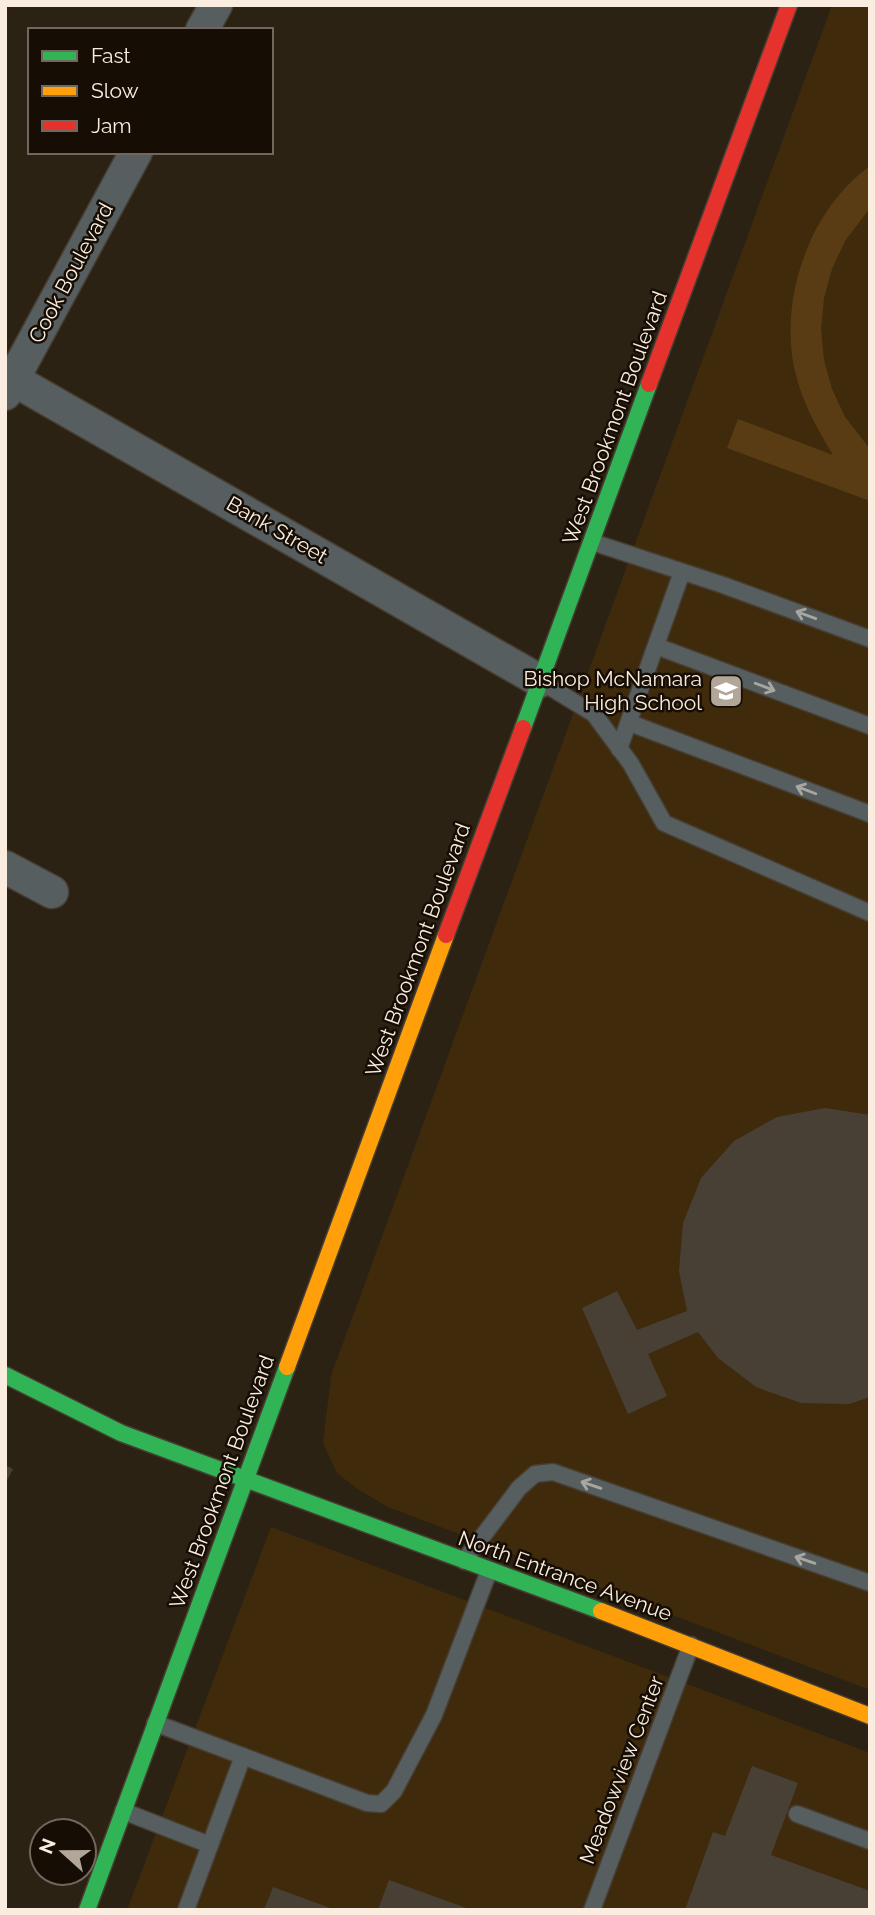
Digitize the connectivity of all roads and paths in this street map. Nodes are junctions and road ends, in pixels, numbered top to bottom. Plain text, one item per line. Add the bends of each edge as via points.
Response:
1 (216, 5) edge
2 (789, 5) edge
3 (203, 28) edge
4 (135, 154) edge
5 (9, 387) edge
6 (592, 542) junction
7 (681, 572) junction
8 (870, 639) edge
9 (656, 646) junction
10 (540, 681) junction
11 (630, 723) junction
12 (870, 726) edge
13 (620, 749) junction
14 (870, 814) edge
15 (5, 867) edge
16 (52, 892) dead end
17 (870, 913) edge
18 (5, 1375) edge
19 (245, 1480) junction
20 (464, 1561) junction
21 (489, 1571) junction
22 (870, 1583) edge
23 (691, 1645) junction
24 (870, 1716) edge
25 (155, 1723) junction
26 (243, 1756) junction
27 (122, 1811) junction
28 (797, 1814) dead end
29 (870, 1841) edge
30 (210, 1845) junction
31 (87, 1910) edge
32 (186, 1910) edge
33 (592, 1910) edge

1 - 3 street
2 - 6 main road, West Brookmont Boulevard
4 - 5 street, Cook Boulevard
5 - 10 street, Bank Street
6 - 7 lane
6 - 10 main road, West Brookmont Boulevard
8 -> 7 lane
7 - 9 lane
9 - 11 lane
9 -> 12 lane
10 - 13 lane via 594,714
10 - 19 main road, West Brookmont Boulevard
11 - 13 lane
14 -> 11 lane
13 - 17 lane via 664,823
15 - 16 street
18 - 19 main road, North Entrance Avenue via 121,1433
19 - 20 main road, North Entrance Avenue
19 - 25 main road, West Brookmont Boulevard
20 - 21 main road, North Entrance Avenue
22 -> 20 lane via 552,1472 535,1474 519,1488
21 - 23 main road, North Entrance Avenue
21 - 26 lane via 434,1715 394,1791 380,1804
23 - 24 main road, North Entrance Avenue
23 - 33 lane, Meadowview Center
25 - 26 lane
25 - 27 main road, West Brookmont Boulevard
26 - 30 lane
27 - 30 lane
27 - 31 main road, West Brookmont Boulevard
28 - 29 lane
30 - 32 lane

